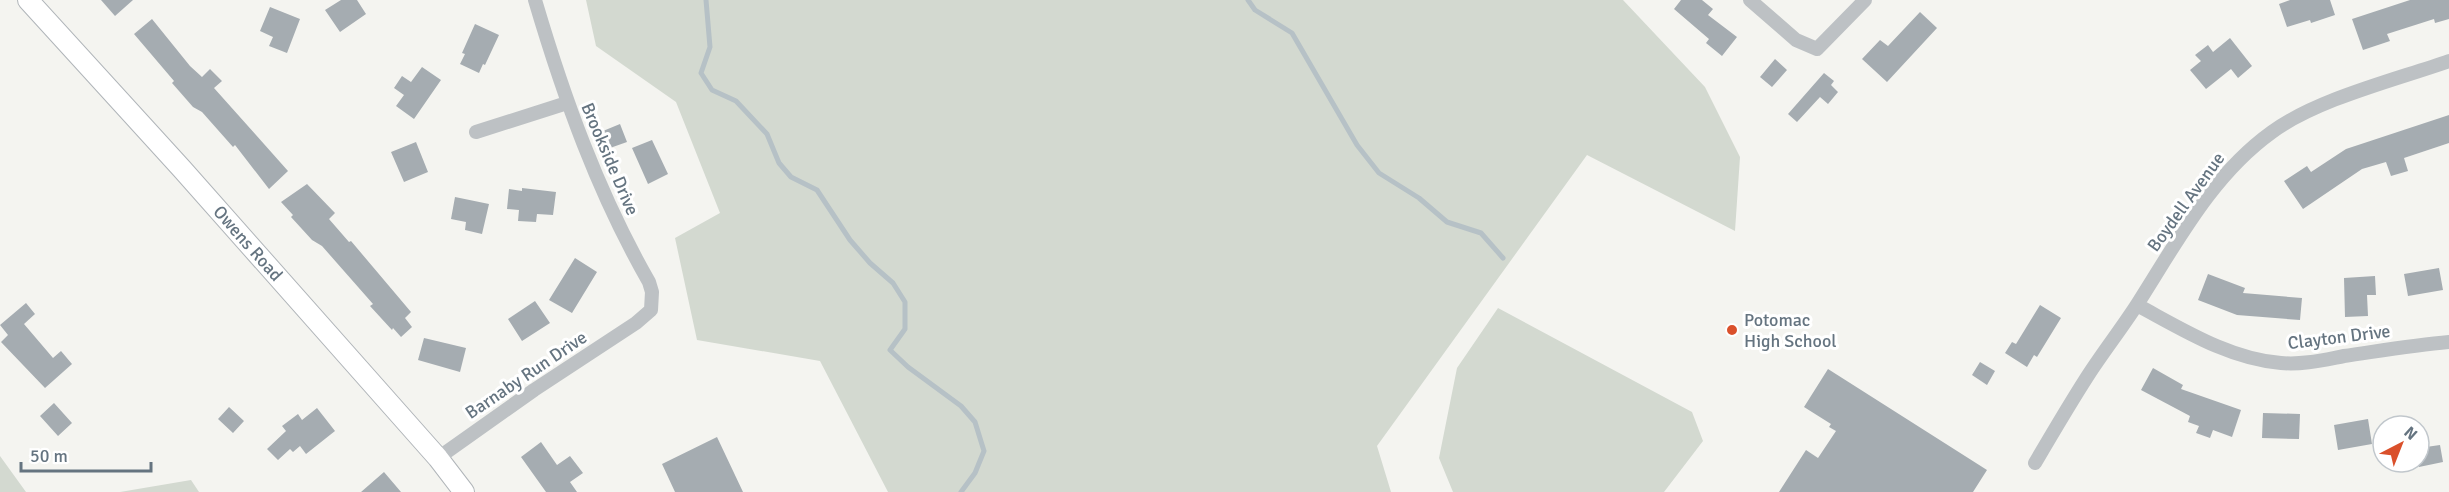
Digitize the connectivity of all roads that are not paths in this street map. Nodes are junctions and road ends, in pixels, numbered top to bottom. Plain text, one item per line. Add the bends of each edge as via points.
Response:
1 (28, 0) edge
2 (536, 0) edge
3 (1750, 0) edge
4 (1865, 0) edge
5 (2449, 62) edge
6 (567, 103) junction
7 (476, 132) dead end
8 (2137, 305) junction
9 (636, 323) joint
10 (2449, 342) edge
11 (438, 458) junction
12 (2034, 463) dead end
13 (464, 492) edge

1 - 11 street, Owens Road
2 - 6 street, Brookside Drive
3 - 4 street via 1796,40 1817,49
5 - 8 street, Boydell Avenue via 2311,110 2272,132 2214,188
6 - 7 street
6 - 9 street, Brookside Drive via 614,219 652,292 651,310
8 - 10 street, Clayton Drive via 2231,351 2280,363
8 - 12 street, Boydell Avenue
9 - 11 street, Barnaby Run Drive
11 - 13 street, Owens Road

